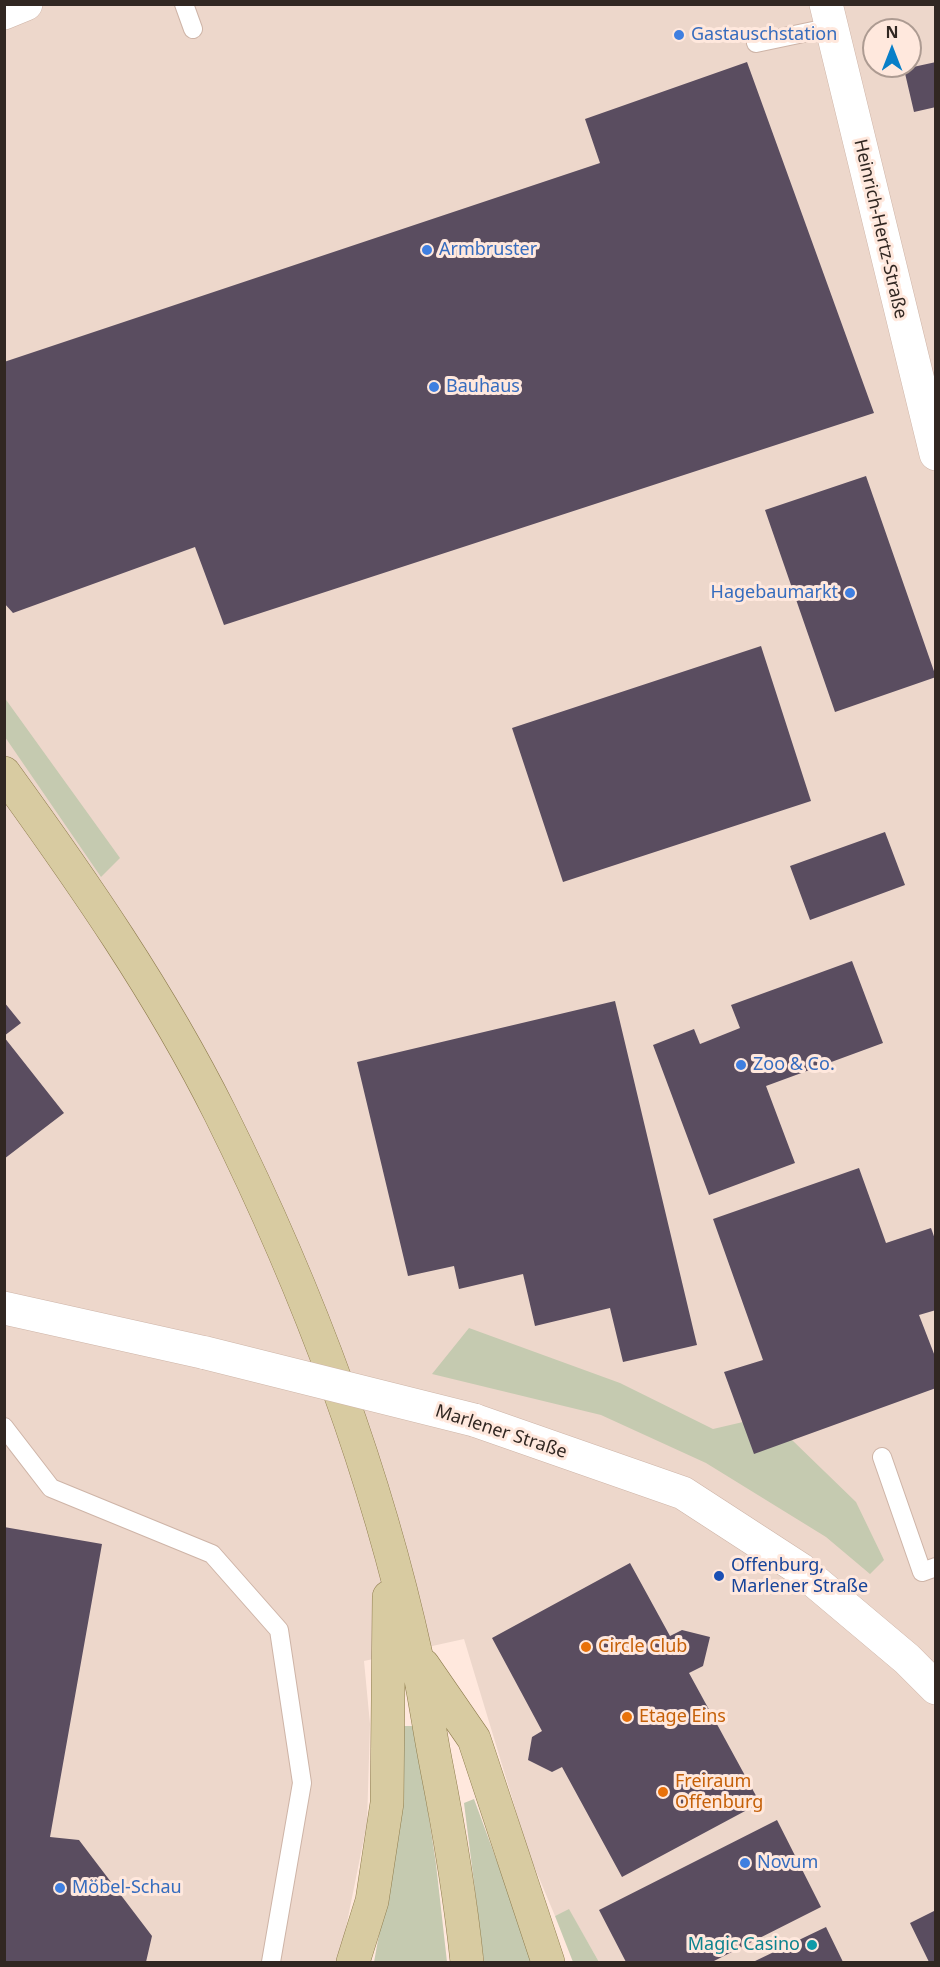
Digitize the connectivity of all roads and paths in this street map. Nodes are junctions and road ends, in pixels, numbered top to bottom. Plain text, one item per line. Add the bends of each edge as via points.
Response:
1 (27, 4) edge
2 (184, 4) edge
3 (4, 13) edge
4 (829, 16) edge
5 (193, 29) dead end
6 (756, 43) dead end
7 (936, 454) edge
8 (4, 773) edge
9 (4, 1308) edge
10 (4, 1427) edge
11 (882, 1457) dead end
12 (389, 1550) junction
13 (936, 1567) edge
14 (416, 1655) junction
15 (936, 1688) edge
16 (272, 1962) edge
17 (353, 1962) edge
18 (467, 1962) edge
19 (548, 1962) edge

1 - 3 street
2 - 5 lane
4 - 6 lane
4 - 7 street, Heinrich-Hertz-Straße
8 - 12 main road via 102,910 219,1111 318,1335
9 - 15 street, Marlener Straße, bridge via 206,1353 474,1420 683,1493 801,1569
10 - 16 lane via 51,1488 212,1554 279,1630 302,1783
11 - 13 lane via 922,1572
12 - 14 main road
12 - 17 main road via 387,1803 372,1901
14 - 18 main road via 460,1892
14 - 19 main road via 474,1739

